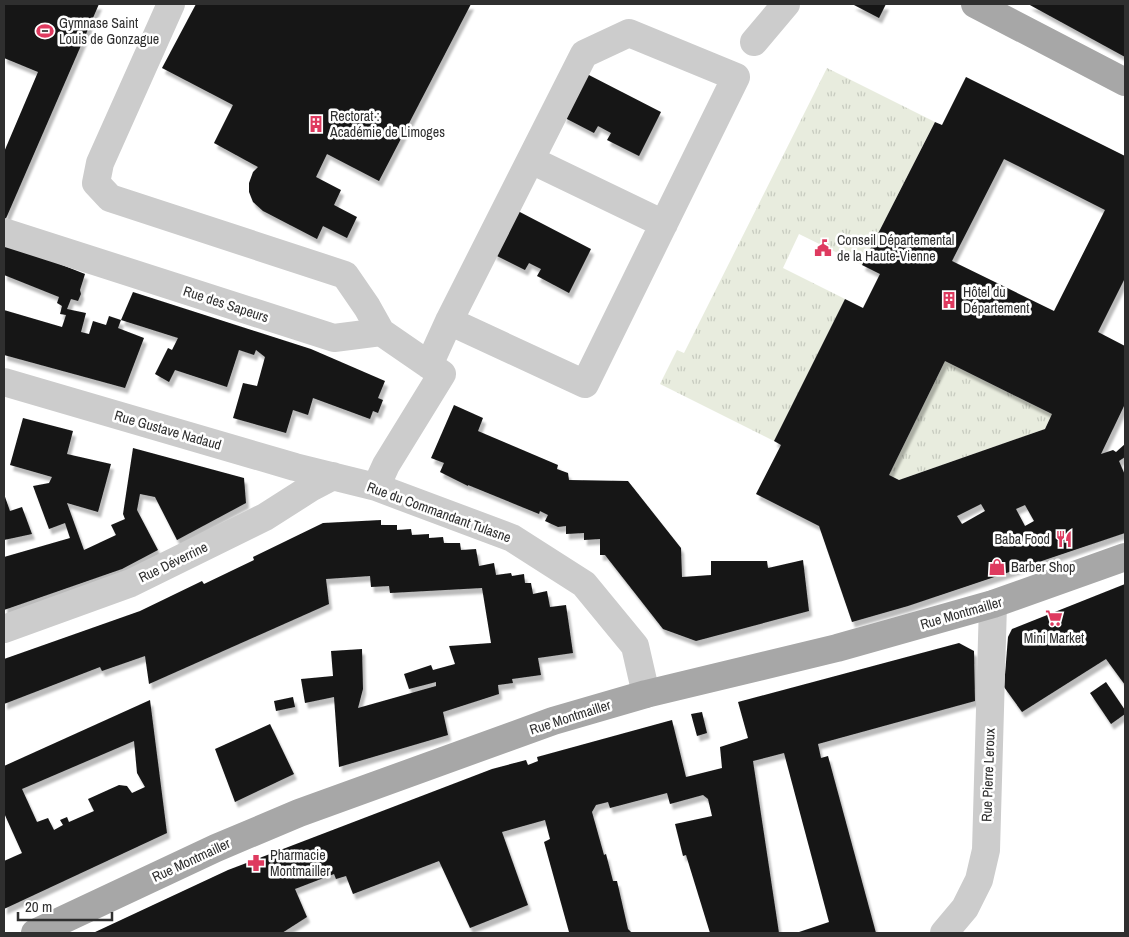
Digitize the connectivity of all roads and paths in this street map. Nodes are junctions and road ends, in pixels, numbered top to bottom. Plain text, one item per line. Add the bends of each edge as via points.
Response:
1 (170, 4) edge
2 (786, 4) edge
3 (975, 4) edge
4 (754, 42) dead end
5 (1125, 82) edge
6 (531, 160) junction
7 (664, 224) junction
8 (4, 232) edge
9 (449, 321) junction
10 (381, 332) junction
11 (435, 369) junction
12 (4, 382) edge
13 (333, 476) junction
14 (376, 487) junction
15 (1125, 558) edge
16 (994, 604) junction
17 (4, 629) edge
18 (646, 694) junction
19 (35, 933) edge
20 (944, 933) edge

1 - 10 street via 100,162 96,183 110,198 345,275
2 - 4 street
3 - 5 main road
6 - 7 street
6 - 7 street via 584,54 629,34 736,77
6 - 9 street
7 - 9 street via 585,384
8 - 10 street, Rue des Sapeurs via 334,338
9 - 11 street
10 - 11 street
11 - 14 street
12 - 13 street, Rue Gustave Nadaud
13 - 14 street, Rue du Commandant Tulasne
13 - 17 street, Rue Déverrine via 265,517 131,583
14 - 18 street, Rue du Commandant Tulasne via 512,538 584,584 635,646
15 - 16 main road, Rue Montmailler
16 - 18 main road, Rue Montmailler via 837,648
16 - 20 street, Rue Pierre Leroux via 986,850 979,880 965,908
18 - 19 main road, Rue Montmailler via 553,722 300,813 216,848

